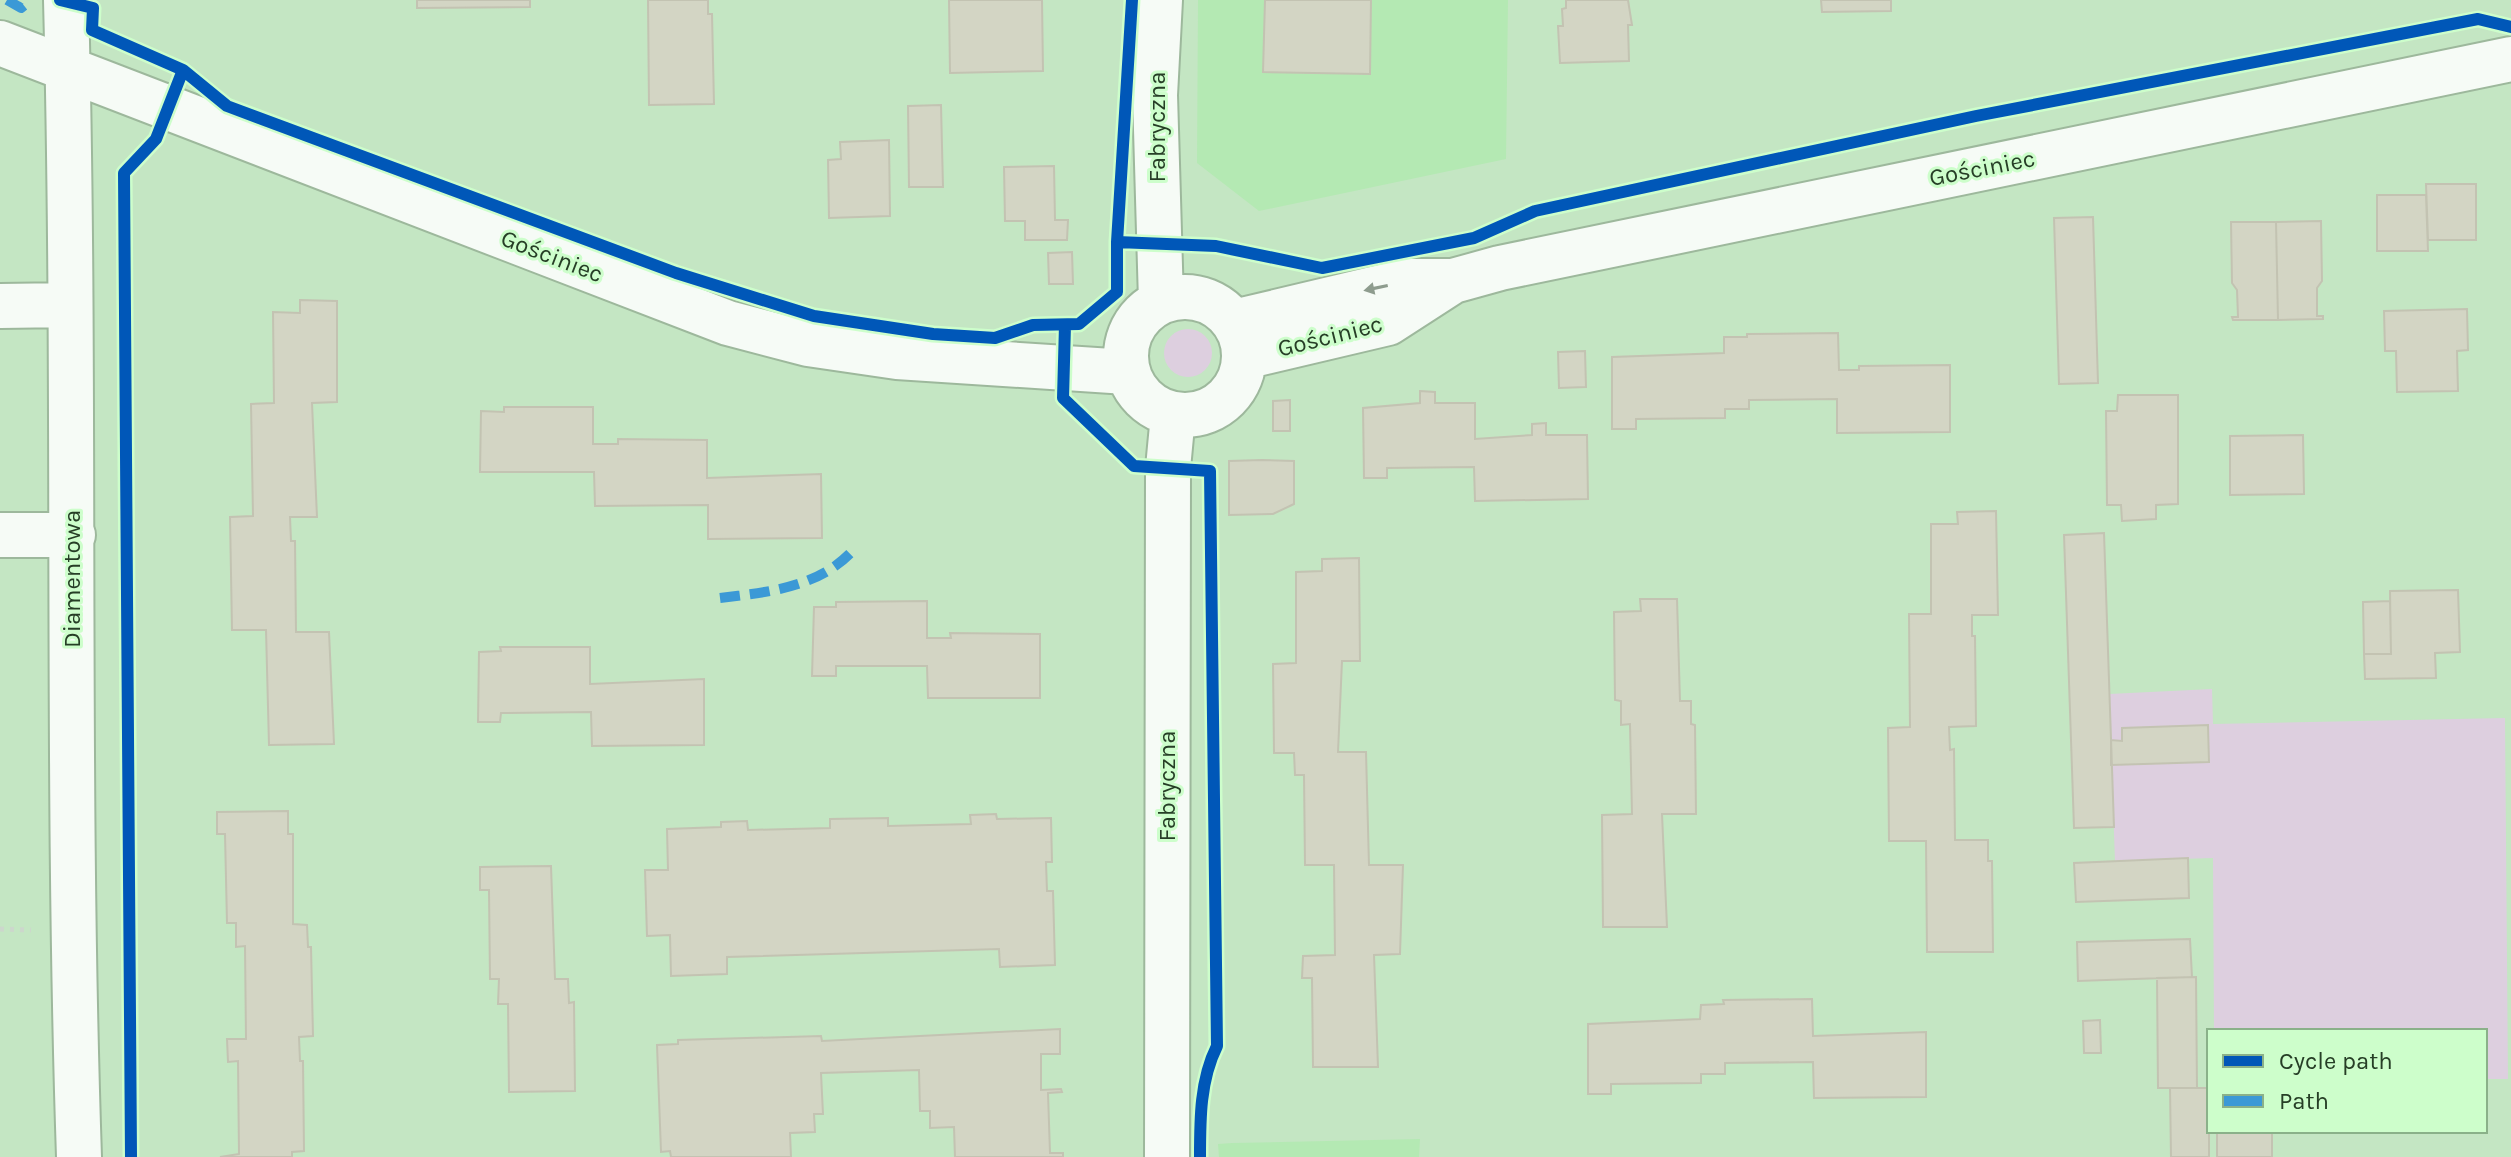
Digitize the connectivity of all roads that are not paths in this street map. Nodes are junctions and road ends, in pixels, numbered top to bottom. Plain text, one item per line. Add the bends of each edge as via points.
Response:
1 (66, 0) edge
2 (1160, 0) edge
3 (0, 43) edge
4 (2511, 59) edge
5 (69, 70) junction
6 (1161, 301) junction
7 (70, 305) junction
8 (0, 306) edge
9 (1239, 339) junction
10 (1127, 372) junction
11 (1173, 415) junction
12 (0, 535) edge
13 (73, 535) junction
14 (79, 1157) edge
15 (1167, 1157) edge

1 - 5 street, Diamentowa
2 - 6 street, Fabryczna via 1155,95
3 - 5 street, Gościniec
4 - 9 street, Gościniec via 1500,268 1453,281 1388,323
5 - 7 street, Diamentowa
5 - 10 street, Gościniec via 728,323 808,344 897,357
6 - 9 street via 1201,298 1219,307
6 - 10 street via 1135,322 1127,338
7 - 8 street
7 - 13 street, Diamentowa
9 - 11 street via 1238,382 1223,402 1190,416
10 - 11 street via 1137,392
11 - 15 street, Fabryczna via 1168,468
12 - 13 street
13 - 14 street, Diamentowa via 71,938

